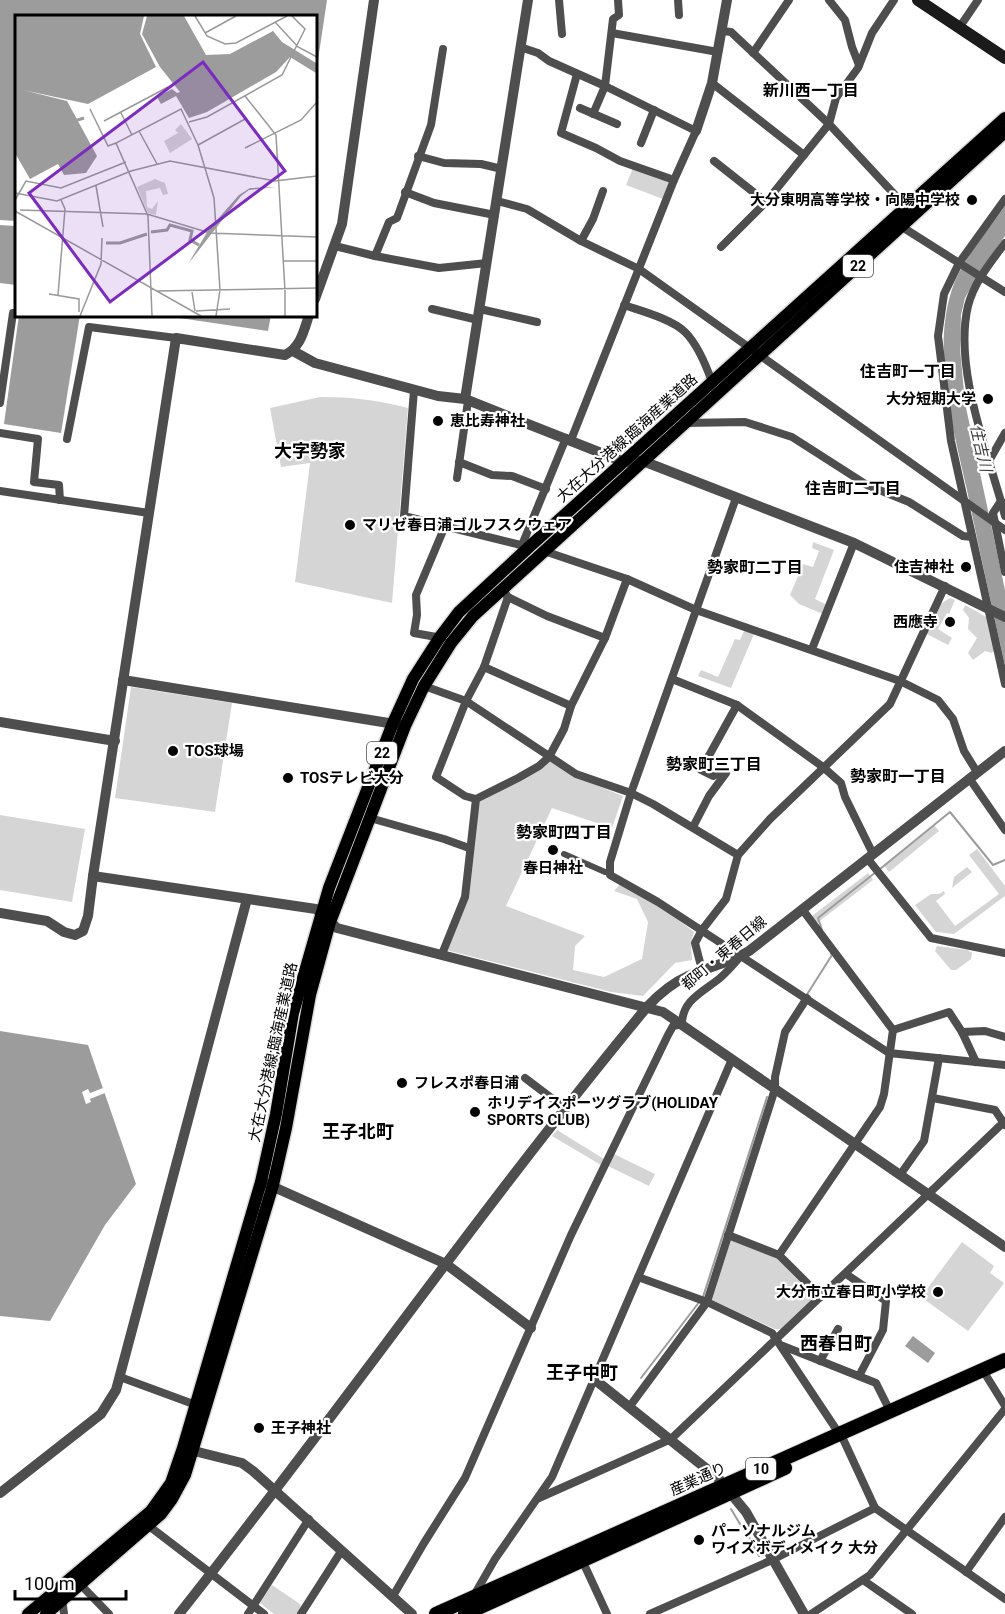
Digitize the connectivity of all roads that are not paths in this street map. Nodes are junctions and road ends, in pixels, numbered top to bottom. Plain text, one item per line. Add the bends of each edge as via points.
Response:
1 (374, 0) edge
2 (528, 0) edge
3 (559, 0) edge
4 (618, 0) edge
5 (678, 0) edge
6 (727, 0) edge
7 (789, 0) edge
8 (830, 0) edge
9 (894, 0) edge
10 (918, 0) edge
11 (978, 0) edge
12 (679, 15) dead end
13 (959, 28) junction
14 (722, 30) junction
15 (612, 33) junction
16 (562, 34) dead end
17 (520, 47) junction
18 (443, 50) dead end
19 (718, 52) junction
20 (753, 53) junction
21 (1005, 58) edge
22 (859, 65) junction
23 (577, 74) junction
24 (712, 82) junction
25 (605, 86) junction
26 (580, 108) dead end
27 (654, 110) junction
28 (593, 114) junction
29 (1005, 118) edge
30 (617, 124) dead end
31 (829, 124) junction
32 (696, 130) junction
33 (1003, 137) edge
34 (641, 143) dead end
35 (804, 155) junction
36 (418, 156) junction
37 (614, 158) junction
38 (714, 161) dead end
39 (611, 168) dead end
40 (502, 169) junction
41 (674, 180) junction
42 (603, 191) dead end
43 (405, 192) junction
44 (1005, 199) edge
45 (497, 201) junction
46 (766, 202) junction
47 (910, 211) junction
48 (495, 214) junction
49 (897, 223) junction
50 (581, 242) junction
51 (1005, 243) edge
52 (334, 246) junction
53 (721, 247) dead end
54 (375, 256) junction
55 (487, 263) junction
56 (960, 264) junction
57 (639, 269) junction
58 (980, 276) junction
59 (1005, 292) edge
60 (316, 296) edge
61 (624, 305) junction
62 (432, 309) dead end
63 (13, 313) dead end
64 (479, 314) junction
65 (309, 316) edge
66 (537, 322) dead end
67 (176, 338) junction
68 (293, 351) junction
69 (755, 352) junction
70 (712, 382) junction
71 (414, 390) junction
72 (467, 400) junction
73 (0, 403) edge
74 (683, 423) junction
75 (0, 433) edge
76 (1005, 433) edge
77 (67, 439) dead end
78 (568, 439) junction
79 (642, 461) junction
80 (989, 461) junction
81 (459, 462) junction
82 (624, 462) junction
83 (457, 478) dead end
84 (546, 489) junction
85 (0, 491) edge
86 (736, 498) junction
87 (60, 500) junction
88 (1001, 501) junction
89 (966, 502) junction
90 (149, 513) junction
91 (1005, 516) edge
92 (993, 521) junction
93 (446, 526) junction
94 (1005, 530) edge
95 (972, 537) junction
96 (854, 543) junction
97 (526, 546) junction
98 (544, 551) junction
99 (1005, 572) edge
100 (627, 579) junction
101 (945, 586) junction
102 (505, 593) junction
103 (988, 607) junction
104 (696, 610) junction
105 (1005, 617) edge
106 (440, 637) junction
107 (605, 638) junction
108 (451, 643) junction
109 (812, 649) junction
110 (484, 667) junction
111 (672, 679) junction
112 (123, 680) junction
113 (900, 681) junction
114 (1005, 684) edge
115 (424, 686) junction
116 (466, 701) junction
117 (737, 705) junction
118 (571, 706) junction
119 (0, 722) edge
120 (399, 724) junction
121 (115, 741) junction
122 (1005, 751) edge
123 (549, 758) junction
124 (824, 767) junction
125 (973, 775) junction
126 (631, 793) junction
127 (477, 799) junction
128 (370, 818) junction
129 (693, 827) junction
130 (1005, 830) edge
131 (469, 848) junction
132 (564, 854) dead end
133 (738, 855) junction
134 (870, 856) junction
135 (605, 872) dead end
136 (93, 876) junction
137 (247, 899) junction
138 (802, 909) junction
139 (321, 912) junction
140 (0, 913) edge
141 (330, 922) junction
142 (702, 930) junction
143 (1005, 953) edge
144 (442, 954) junction
145 (741, 956) junction
146 (702, 970) junction
147 (807, 998) junction
148 (647, 1007) junction
149 (682, 1024) junction
150 (893, 1030) junction
151 (962, 1032) junction
152 (1005, 1037) edge
153 (889, 1053) junction
154 (939, 1058) junction
155 (732, 1059) junction
156 (976, 1062) junction
157 (1005, 1065) edge
158 (525, 1078) dead end
159 (775, 1089) junction
160 (933, 1098) junction
161 (566, 1109) junction
162 (1004, 1123) edge
163 (854, 1143) junction
164 (900, 1175) junction
165 (267, 1184) junction
166 (928, 1194) junction
167 (728, 1235) junction
168 (1005, 1247) edge
169 (779, 1255) junction
170 (446, 1264) junction
171 (846, 1274) junction
172 (638, 1277) junction
173 (821, 1297) junction
174 (707, 1302) junction
175 (531, 1328) junction
176 (838, 1329) dead end
177 (780, 1343) junction
178 (1005, 1360) edge
179 (820, 1361) junction
180 (1005, 1369) edge
181 (859, 1376) junction
182 (120, 1377) junction
183 (987, 1377) junction
184 (594, 1379) junction
185 (196, 1405) junction
186 (630, 1406) junction
187 (1005, 1408) edge
188 (890, 1411) junction
189 (841, 1438) junction
190 (671, 1439) junction
191 (188, 1449) junction
192 (728, 1489) junction
193 (276, 1490) junction
194 (0, 1493) edge
195 (539, 1498) junction
196 (875, 1508) junction
197 (1005, 1517) edge
198 (309, 1519) junction
199 (149, 1526) junction
200 (905, 1530) junction
201 (342, 1550) junction
202 (582, 1560) junction
203 (772, 1560) junction
204 (966, 1572) junction
205 (211, 1574) junction
206 (76, 1580) junction
207 (863, 1580) junction
208 (59, 1595) junction
209 (393, 1596) junction
210 (473, 1597) junction
211 (1005, 1599) edge
212 (251, 1610) edge
213 (28, 1614) edge
214 (46, 1614) edge
215 (64, 1614) edge
216 (109, 1614) edge
217 (179, 1614) edge
218 (264, 1614) edge
219 (301, 1614) edge
220 (412, 1614) edge
221 (436, 1614) edge
222 (465, 1614) edge
223 (607, 1614) edge
224 (650, 1614) edge
225 (804, 1614) edge
226 (811, 1614) edge
227 (912, 1614) edge

1 - 52 street via 342,224
2 - 17 street
3 - 16 street
4 - 15 street via 619,15 613,19
5 - 12 street
6 - 14 street
7 - 20 street
8 - 22 street via 845,20
9 - 22 street via 872,33
10 - 13 main road
11 - 13 street
13 - 21 main road
14 - 19 street
14 - 20 street via 731,32
15 - 19 street
15 - 25 street
17 - 23 street
17 - 40 street
18 - 36 street via 431,125
19 - 24 street
20 - 31 street
22 - 31 street via 836,98
23 - 25 street
23 - 37 street via 561,133
24 - 32 street
24 - 35 street
25 - 27 street
25 - 28 street
26 - 28 street
27 - 32 street
27 - 34 street
28 - 30 street
29 - 47 main road, 大在大分港線;臨海産業道路 / 22
31 - 35 street
31 - 47 street
32 - 41 street
33 - 47 main road, 大在大分港線;臨海産業道路 / 22
35 - 46 street
36 - 40 street
36 - 43 street
37 - 39 street
37 - 41 street
38 - 46 street
40 - 45 street
41 - 57 street
42 - 50 street
43 - 48 street via 434,203
43 - 54 street via 397,218 389,222
44 - 56 street
45 - 48 street
45 - 50 street via 527,209
46 - 53 street
47 - 49 main road, 大在大分港線;臨海産業道路 / 22
48 - 55 street
49 - 56 street
49 - 69 main road, 大在大分港線;臨海産業道路 / 22
50 - 57 street
51 - 58 street
52 - 54 street
52 - 60 street
54 - 55 street via 439,268
55 - 64 street
56 - 58 street
56 - 89 street via 945,294 938,336 951,441
57 - 61 street
57 - 69 street
58 - 59 street
58 - 80 street via 968,305 965,354 969,388
61 - 70 street via 685,331
61 - 78 street
62 - 64 street
63 - 73 street
64 - 66 street
64 - 72 street
65 - 68 street
67 - 68 street via 285,355
67 - 77 street via 89,327
67 - 90 street
68 - 71 street via 315,363
69 - 70 main road, 大在大分港線;臨海産業道路 / 22
69 - 74 main road, 大在大分港線;臨海産業道路 / 22
69 - 89 street
70 - 82 main road, 大在大分港線;臨海産業道路 / 22
71 - 72 street
71 - 93 street via 404,516
72 - 78 street
72 - 81 street
74 - 79 main road, 大在大分港線;臨海産業道路 / 22
74 - 95 street via 745,422 792,437 867,485 909,502 963,536
75 - 87 street via 38,439 34,482 58,484
76 - 80 street
78 - 82 street
78 - 84 street
79 - 82 street
79 - 86 street
79 - 98 main road, 大在大分港線;臨海産業道路 / 22
80 - 88 street
81 - 83 street
81 - 84 street
82 - 97 main road, 大在大分港線;臨海産業道路 / 22
84 - 97 street
85 - 87 street
86 - 96 street
86 - 104 street
87 - 90 street
88 - 91 street
88 - 92 street
89 - 92 street
89 - 95 street
90 - 112 street
92 - 94 street
92 - 99 street
93 - 97 street
93 - 106 street via 417,595 414,633
95 - 103 street
96 - 101 street
96 - 109 street
97 - 106 main road, 大在大分港線;臨海産業道路 / 22 via 459,612
98 - 100 street
98 - 102 main road, 大在大分港線;臨海産業道路 / 22
100 - 104 street
100 - 107 street
101 - 103 street
101 - 113 street
102 - 107 street via 547,616
102 - 108 main road, 大在大分港線;臨海産業道路 / 22 via 473,616
102 - 110 street
103 - 105 street
103 - 114 street
104 - 109 street
104 - 111 street
106 - 108 street
106 - 120 main road, 大在大分港線;臨海産業道路 / 22 via 413,679
107 - 118 street
108 - 115 main road, 大在大分港線;臨海産業道路 / 22
109 - 113 street
110 - 116 street
110 - 118 street
111 - 117 street
111 - 126 street
112 - 120 street
112 - 121 street
113 - 124 street via 880,716
113 - 125 street via 938,700 953,719
115 - 116 street
115 - 120 main road, 大在大分港線;臨海産業道路 / 22
116 - 123 street
116 - 127 street via 436,777 465,796
117 - 124 street
117 - 129 street via 701,770 713,776 721,771 726,773 708,796
118 - 123 street
119 - 121 street
120 - 128 main road, 大在大分港線;臨海産業道路 / 22
120 - 139 main road, 大在大分港線;臨海産業道路 / 22
121 - 136 street
122 - 125 street, 都町・東春日線
123 - 126 street via 576,774
123 - 127 street
124 - 133 street
124 - 134 street via 841,783
125 - 130 street
125 - 134 street, 都町・東春日線
126 - 129 street
126 - 142 street via 610,862 610,876
127 - 131 street
128 - 131 street
128 - 141 main road, 大在大分港線;臨海産業道路 / 22
129 - 133 street
131 - 144 street via 465,897
132 - 135 street
133 - 142 street via 726,899
134 - 138 street, 都町・東春日線
134 - 143 street via 932,938
136 - 137 street
136 - 140 street via 88,916 83,931 75,935 47,921
137 - 139 street
137 - 182 street
138 - 145 street, 都町・東春日線
138 - 150 street
139 - 141 street
139 - 165 main road, 大在大分港線;臨海産業道路 / 22 via 293,1013
141 - 144 street via 337,928
141 - 165 main road, 大在大分港線;臨海産業道路 / 22 via 310,995 286,1128
142 - 145 street
142 - 146 street via 695,947
144 - 148 street
145 - 146 street
145 - 147 street
145 - 149 street, 都町・東春日線 via 723,976 688,1003 682,1012
146 - 148 street via 672,985
147 - 153 street
147 - 159 street via 786,1032
148 - 149 street
148 - 161 street
149 - 155 street
149 - 175 street, 都町・東春日線 via 673,1026 668,1035
150 - 151 street via 949,1012
150 - 153 street
151 - 152 street via 985,1031
151 - 156 street
153 - 154 street
153 - 163 street via 880,1107
154 - 156 street
154 - 160 street
155 - 159 street
155 - 172 street
156 - 157 street
158 - 161 street
159 - 163 street
159 - 167 street
160 - 162 street via 995,1110
160 - 164 street via 924,1140
161 - 170 street
162 - 166 street
163 - 164 street
163 - 169 street
164 - 166 street
165 - 170 street
165 - 185 main road, 大在大分港線;臨海産業道路 / 22
165 - 191 main road, 大在大分港線;臨海産業道路 / 22
166 - 168 street
166 - 171 street
167 - 169 street
167 - 174 street
169 - 173 street
170 - 175 street
170 - 193 street
171 - 173 street
171 - 181 street via 886,1301 883,1329
172 - 174 street
172 - 184 street
173 - 177 street
174 - 177 street via 772,1333
174 - 186 street
175 - 209 street, 都町・東春日線 via 465,1478
176 - 179 street
177 - 179 street
177 - 189 street
177 - 190 street
178 - 188 highway, 産業通り / 10
179 - 181 street
180 - 183 highway, 産業通り / 10
181 - 188 street via 876,1383
182 - 185 street
182 - 194 street via 101,1414
183 - 187 street
183 - 189 highway, 産業通り / 10
184 - 186 street
184 - 195 street
185 - 191 main road, 大在大分港線;臨海産業道路 / 22
186 - 190 street
187 - 200 street
188 - 189 highway, 産業通り / 10
189 - 192 highway, 産業通り / 10
189 - 196 street
190 - 192 street
190 - 195 street
191 - 193 street via 242,1463
191 - 199 main road, 大在大分港線;臨海産業道路 / 22 via 185,1475 172,1499
191 - 206 main road, 大在大分港線;臨海産業道路 / 22 via 159,1501
192 - 202 highway, 産業通り / 10
192 - 203 street via 746,1512
192 - 210 highway, 産業通り / 10
193 - 198 street
193 - 205 street
195 - 210 street
196 - 200 street
196 - 203 street
197 - 204 street
198 - 201 street
198 - 212 street
199 - 205 street
199 - 206 main road, 大在大分港線;臨海産業道路 / 22
200 - 204 street
200 - 207 street
201 - 209 street
201 - 219 street
202 - 222 highway, 産業通り / 10
202 - 223 street
203 - 224 street
203 - 225 street
204 - 211 street
205 - 212 street
205 - 217 street
206 - 208 main road, 大在大分港線;臨海産業道路 / 22
206 - 216 street
207 - 226 street
207 - 227 street
208 - 213 main road, 大在大分港線;臨海産業道路 / 22
208 - 214 main road, 大在大分港線;臨海産業道路 / 22
208 - 215 street
209 - 220 street
210 - 221 highway, 産業通り / 10
212 - 218 street

